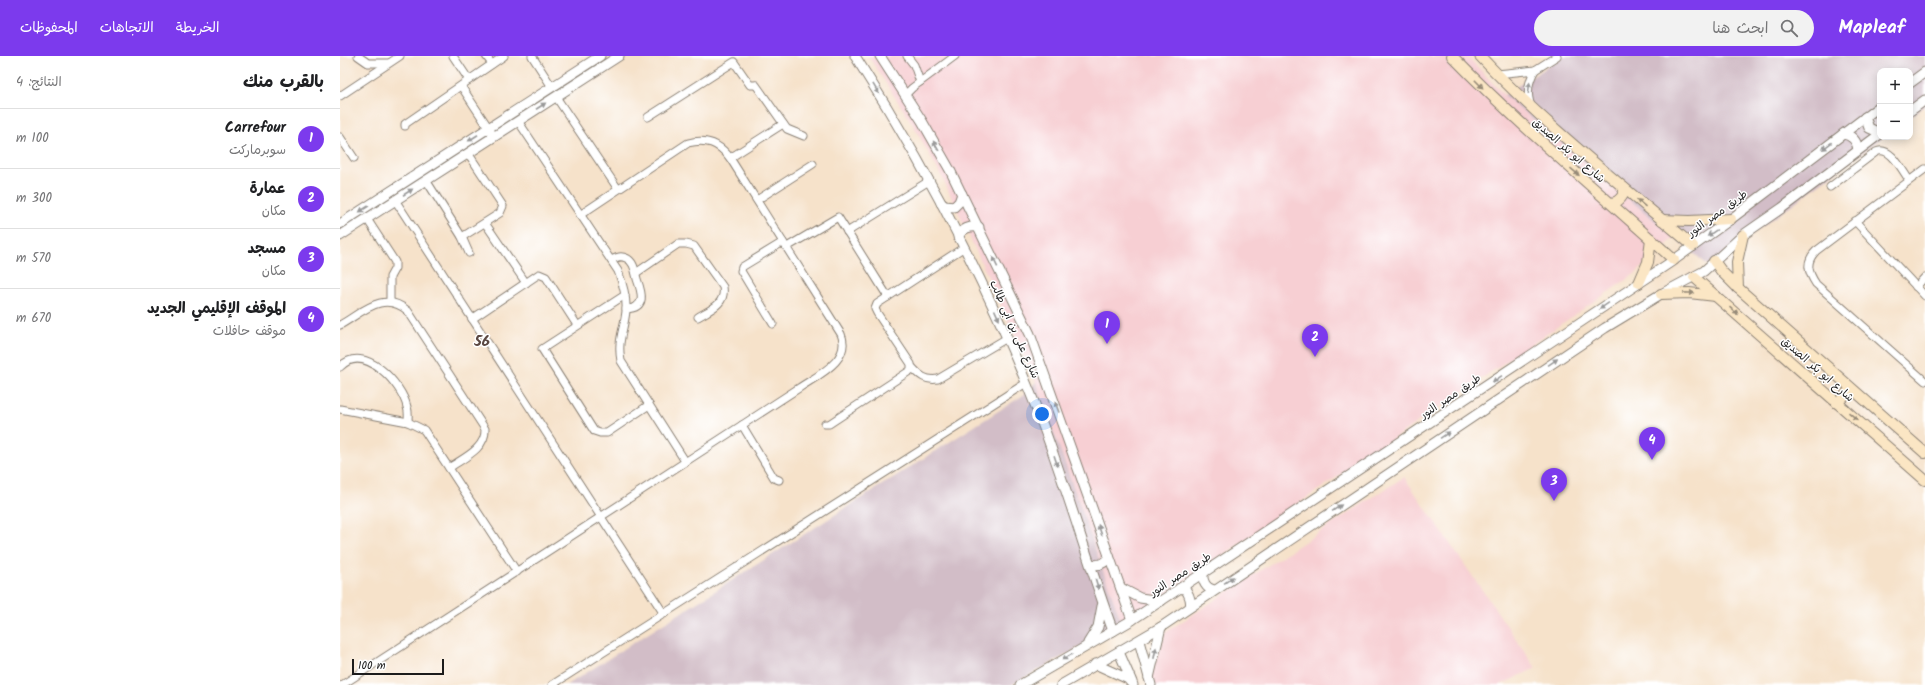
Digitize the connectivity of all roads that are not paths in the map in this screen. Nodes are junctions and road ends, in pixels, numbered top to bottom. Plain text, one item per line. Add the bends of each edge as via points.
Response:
1 (358, 56) edge
2 (400, 56) edge
3 (453, 56) edge
4 (486, 56) edge
5 (504, 56) edge
6 (532, 56) edge
7 (600, 56) edge
8 (619, 56) edge
9 (855, 56) edge
10 (880, 56) edge
11 (907, 56) edge
12 (955, 56) edge
13 (1452, 56) edge
14 (1480, 56) edge
15 (1557, 56) edge
16 (588, 59) edge
17 (732, 59) edge
18 (390, 63) junction
19 (492, 64) junction
20 (1536, 70) junction
21 (1925, 72) edge
22 (1497, 74) junction
23 (469, 80) junction
24 (1913, 81) edge
25 (920, 82) junction
26 (461, 86) junction
27 (553, 87) junction
28 (564, 91) junction
29 (905, 95) junction
30 (340, 96) edge
31 (555, 97) junction
32 (1925, 100) edge
33 (1531, 106) junction
34 (1877, 108) edge
35 (1913, 109) edge
36 (648, 117) dead end
37 (1865, 117) junction
38 (518, 121) junction
39 (783, 124) junction
40 (405, 126) dead end
41 (489, 128) junction
42 (1877, 132) edge
43 (1843, 134) junction
44 (494, 136) junction
45 (804, 136) dead end
46 (1877, 136) edge
47 (340, 137) edge
48 (1858, 150) junction
49 (468, 153) junction
50 (354, 158) dead end
51 (730, 158) junction
52 (813, 164) dead end
53 (1925, 169) edge
54 (426, 180) junction
55 (1909, 180) junction
56 (929, 181) junction
57 (1830, 187) dead end
58 (1624, 188) junction
59 (618, 189) junction
60 (962, 194) junction
61 (395, 200) junction
62 (757, 200) junction
63 (941, 203) junction
64 (1612, 203) junction
65 (580, 214) junction
66 (367, 219) junction
67 (1731, 219) junction
68 (1662, 220) junction
69 (1855, 221) junction
70 (485, 223) junction
71 (340, 224) edge
72 (979, 228) junction
73 (847, 232) junction
74 (341, 234) edge
75 (1743, 234) junction
76 (462, 237) junction
77 (958, 237) junction
78 (1651, 239) junction
79 (785, 245) junction
80 (1693, 246) junction
81 (963, 248) junction
82 (469, 253) dead end
83 (611, 260) junction
84 (1674, 260) junction
85 (1714, 261) junction
86 (636, 273) junction
87 (1694, 277) junction
88 (1925, 277) edge
89 (1639, 282) junction
90 (526, 283) junction
91 (1916, 287) junction
92 (1738, 288) junction
93 (1661, 294) junction
94 (625, 295) junction
95 (1717, 296) junction
96 (1925, 296) edge
97 (888, 297) junction
98 (390, 301) junction
99 (626, 309) junction
100 (698, 317) dead end
101 (472, 319) junction
102 (577, 324) junction
103 (773, 324) dead end
104 (340, 325) edge
105 (1007, 338) junction
106 (340, 367) edge
107 (912, 367) junction
108 (1925, 380) edge
109 (1026, 383) junction
110 (1851, 389) junction
111 (1838, 403) junction
112 (649, 405) junction
113 (340, 409) edge
114 (408, 422) junction
115 (825, 424) dead end
116 (742, 425) junction
117 (1925, 454) edge
118 (685, 461) junction
119 (449, 468) junction
120 (779, 480) dead end
121 (1925, 480) edge
122 (600, 517) junction
123 (1109, 556) junction
124 (1091, 564) junction
125 (517, 572) junction
126 (1203, 573) junction
127 (1121, 588) junction
128 (1180, 588) junction
129 (1214, 590) junction
130 (1161, 601) junction
131 (1102, 602) junction
132 (1190, 607) junction
133 (664, 614) junction
134 (1132, 620) junction
135 (1161, 627) junction
136 (1113, 631) junction
137 (1139, 641) junction
138 (1084, 647) junction
139 (1119, 652) junction
140 (1095, 664) junction
141 (1150, 682) edge
142 (1129, 683) edge
143 (342, 685) edge
144 (552, 685) edge
145 (1020, 685) edge
146 (1061, 685) edge

1 - 18 street via 368,63
2 - 18 street
3 - 23 street
4 - 19 street
5 - 19 street
6 - 27 street
7 - 16 street
8 - 28 street
9 -> 56 street, شارع على بن ابى طالب
10 - 29 street, شارع على بن ابى طالب
11 - 25 street via 914,65
12 - 25 street
13 -> 64 main road, شارع ابو بكر الصديق via 1534,137
14 - 22 main road, شارع ابو بكر الصديق
15 - 20 street
16 - 27 street
17 - 36 street
17 - 39 street via 750,84 756,85
18 - 30 street
19 - 23 street
20 - 22 street
33 -> 20 street via 1528,99 1529,84
21 - 24 street
22 - 33 main road, شارع ابو بكر الصديق
23 - 26 street
25 - 29 street
26 - 40 street
26 - 41 street
27 - 28 street
27 - 31 street
27 - 41 street
28 - 31 street
60 -> 29 street, شارع على بن ابى طالب via 926,127
38 -> 31 street
31 - 59 street
32 - 35 street
33 - 58 main road, شارع ابو بكر الصديق
34 - 37 street, طريق مصر النور
37 - 42 street via 1869,128
37 - 43 street, طريق مصر النور
38 - 44 street
38 - 65 street
39 - 45 street via 786,129
39 - 51 street
41 - 44 street
41 -> 71 street
43 - 48 street via 1851,136
43 -> 67 street, طريق مصر النور
44 - 49 street
46 - 48 street
47 - 50 street
48 - 75 street via 1782,208
49 - 54 street
49 - 70 street via 503,206 500,213
51 - 59 street via 723,148 714,143 705,140 688,143
51 - 62 street
52 - 62 street
53 - 55 street
61 -> 54 street
54 - 76 street
55 - 57 street via 1888,152 1882,150
55 - 69 street
56 - 63 street, شارع على بن ابى طالب
56 - 73 street
58 - 64 main road via 1621,198
68 -> 58 main road, شارع ابو بكر الصديق
59 - 65 street
60 - 63 street via 954,207
60 - 72 street, شارع على بن ابى طالب
61 - 66 street
61 - 101 street
62 - 79 street
63 - 77 street, شارع على بن ابى طالب
64 - 78 main road, شارع ابو بكر الصديق
65 - 83 street
66 - 74 street
66 - 98 street via 395,262 390,277
67 - 68 main road
67 -> 80 street, طريق مصر النور
68 - 80 main road, شارع ابو بكر الصديق
69 - 91 street
69 - 108 street via 1812,255 1809,260 1809,272 1816,284
70 - 76 street
70 - 90 street
72 - 77 street via 967,227
123 -> 72 street, شارع على بن ابى طالب via 1030,334
73 - 79 street via 838,217
73 - 97 street
75 - 85 street
75 - 92 main road via 1737,262
76 - 82 street
77 - 81 street, شارع على بن ابى طالب
78 - 84 main road, شارع ابو بكر الصديق
78 - 89 main road via 1648,262
79 - 103 street via 742,267 741,271
79 - 116 street via 841,334 844,348 842,356 836,361
80 - 84 street, طريق مصر النور
81 - 97 street
81 -> 105 street, شارع على بن ابى طالب
83 - 86 street via 619,256 627,258 633,263
83 - 94 street via 618,271
84 - 89 street, طريق مصر النور
85 - 87 street
85 - 92 main road, شارع ابو بكر الصديق
86 - 99 street via 642,295 641,301 638,306
86 - 100 street via 678,244 694,246 723,287 724,296 722,301
87 - 93 street
87 - 95 main road, شارع ابو بكر الصديق
88 - 91 street
89 -> 126 street, طريق مصر النور
90 - 101 street
90 - 102 street via 539,274 546,277
91 - 96 street
92 - 110 main road, شارع ابو بكر الصديق
93 -> 95 main road
129 -> 93 street via 1605,328
94 - 99 street
94 - 102 street
95 -> 111 main road, شارع ابو بكر الصديق
97 - 107 street via 877,304 875,309
98 - 104 street via 380,302
98 - 119 street via 400,304 408,311 485,430 482,444
99 - 112 street via 620,337 621,361
101 - 122 street
102 - 112 street via 542,349 589,426 594,431 607,433
105 - 107 street via 938,378 925,379
105 - 109 street, شارع على بن ابى طالب
106 - 114 street via 351,360 360,359 376,365 389,377 405,400
107 - 115 street via 858,405
109 -> 124 street, شارع على بن ابى طالب via 1054,455
109 - 133 street
110 - 111 main road
110 - 117 main road, شارع ابو بكر الصديق
111 -> 121 main road, شارع ابو بكر الصديق
112 - 118 street
113 - 114 street
114 - 119 street via 424,430
116 - 118 street
116 - 120 street via 774,478
118 - 122 street
119 - 125 street
122 - 125 street
122 - 133 street
123 - 124 street via 1104,563
123 - 127 street, شارع على بن ابى طالب
124 -> 131 street, شارع على بن ابى طالب
125 - 143 street
126 - 128 street, طريق مصر النور
126 - 129 street via 1208,589
127 - 130 street via 1140,598
127 - 134 street, شارع على بن ابى طالب
128 - 130 street, طريق مصر النور
128 - 132 street via 1186,590 1189,595
129 - 132 street
130 - 134 street, طريق مصر النور
131 - 136 street, شارع على بن ابى طالب
131 - 138 street via 1098,627
132 - 135 street
133 - 144 street
134 - 136 street, طريق مصر النور
135 - 137 street
141 -> 135 street
136 - 138 street, طريق مصر النور
137 - 139 street
137 - 141 street
138 -> 145 street, طريق مصر النور
139 - 140 street
139 - 142 street
140 - 142 street
140 - 146 street

